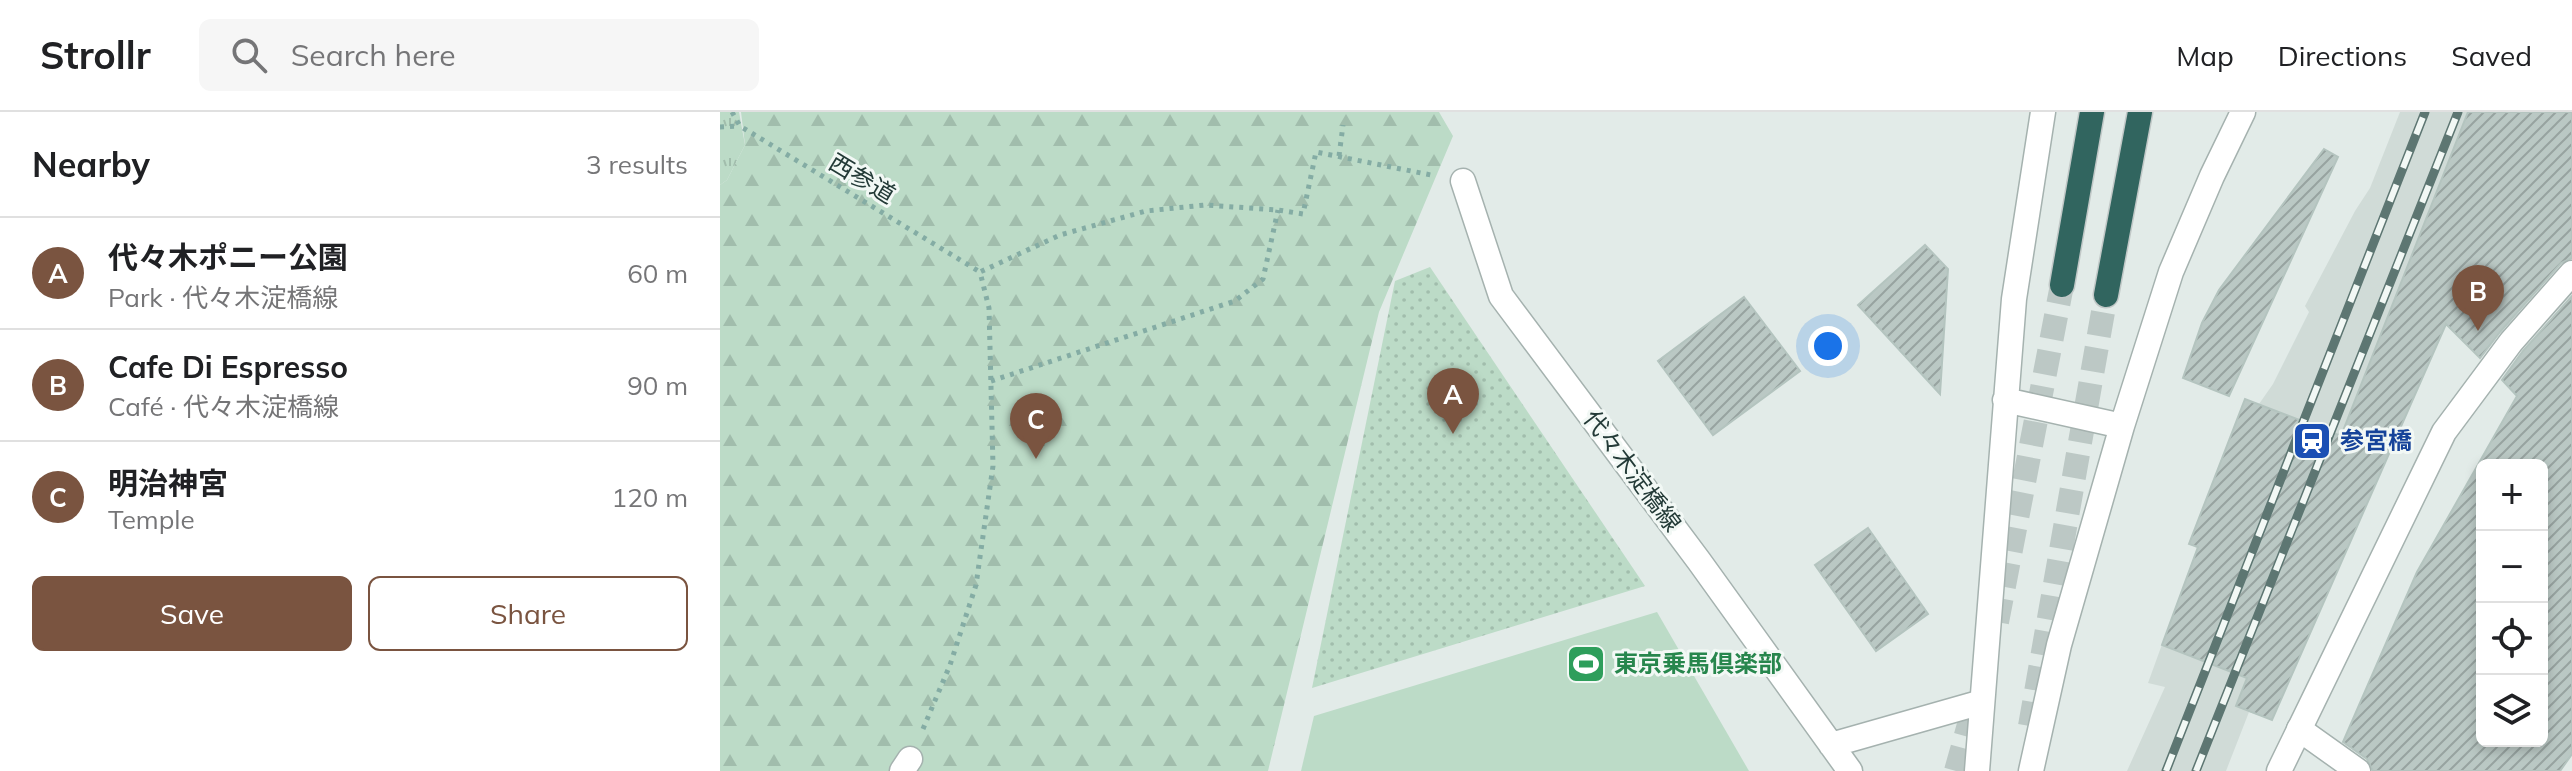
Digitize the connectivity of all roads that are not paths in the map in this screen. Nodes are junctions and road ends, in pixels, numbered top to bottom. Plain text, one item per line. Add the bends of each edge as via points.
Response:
1 (2043, 112) edge
2 (2092, 112) edge
3 (2140, 112) edge
4 (2243, 112) edge
5 (1463, 181) dead end
6 (2062, 285) tunnel mouth
7 (2567, 285) edge
8 (2106, 295) tunnel mouth
9 (2005, 400) junction
10 (2122, 426) junction
11 (1982, 702) junction
12 (2299, 729) junction
13 (1831, 745) junction
14 (1850, 771) edge
15 (1977, 771) edge
16 (2031, 771) edge
17 (2279, 771) edge
18 (2358, 771) edge

1 - 9 street via 2014,299
2 - 6 highway
3 - 8 highway
4 - 10 street via 2171,272
5 - 13 street, 代々木淀橋線 via 1501,296
7 - 12 street via 2511,342 2444,432
9 - 10 street
9 - 11 street
10 - 16 street via 2059,645
11 - 13 street
11 - 15 street
12 - 17 street
12 - 18 street
13 - 14 street, 代々木淀橋線

